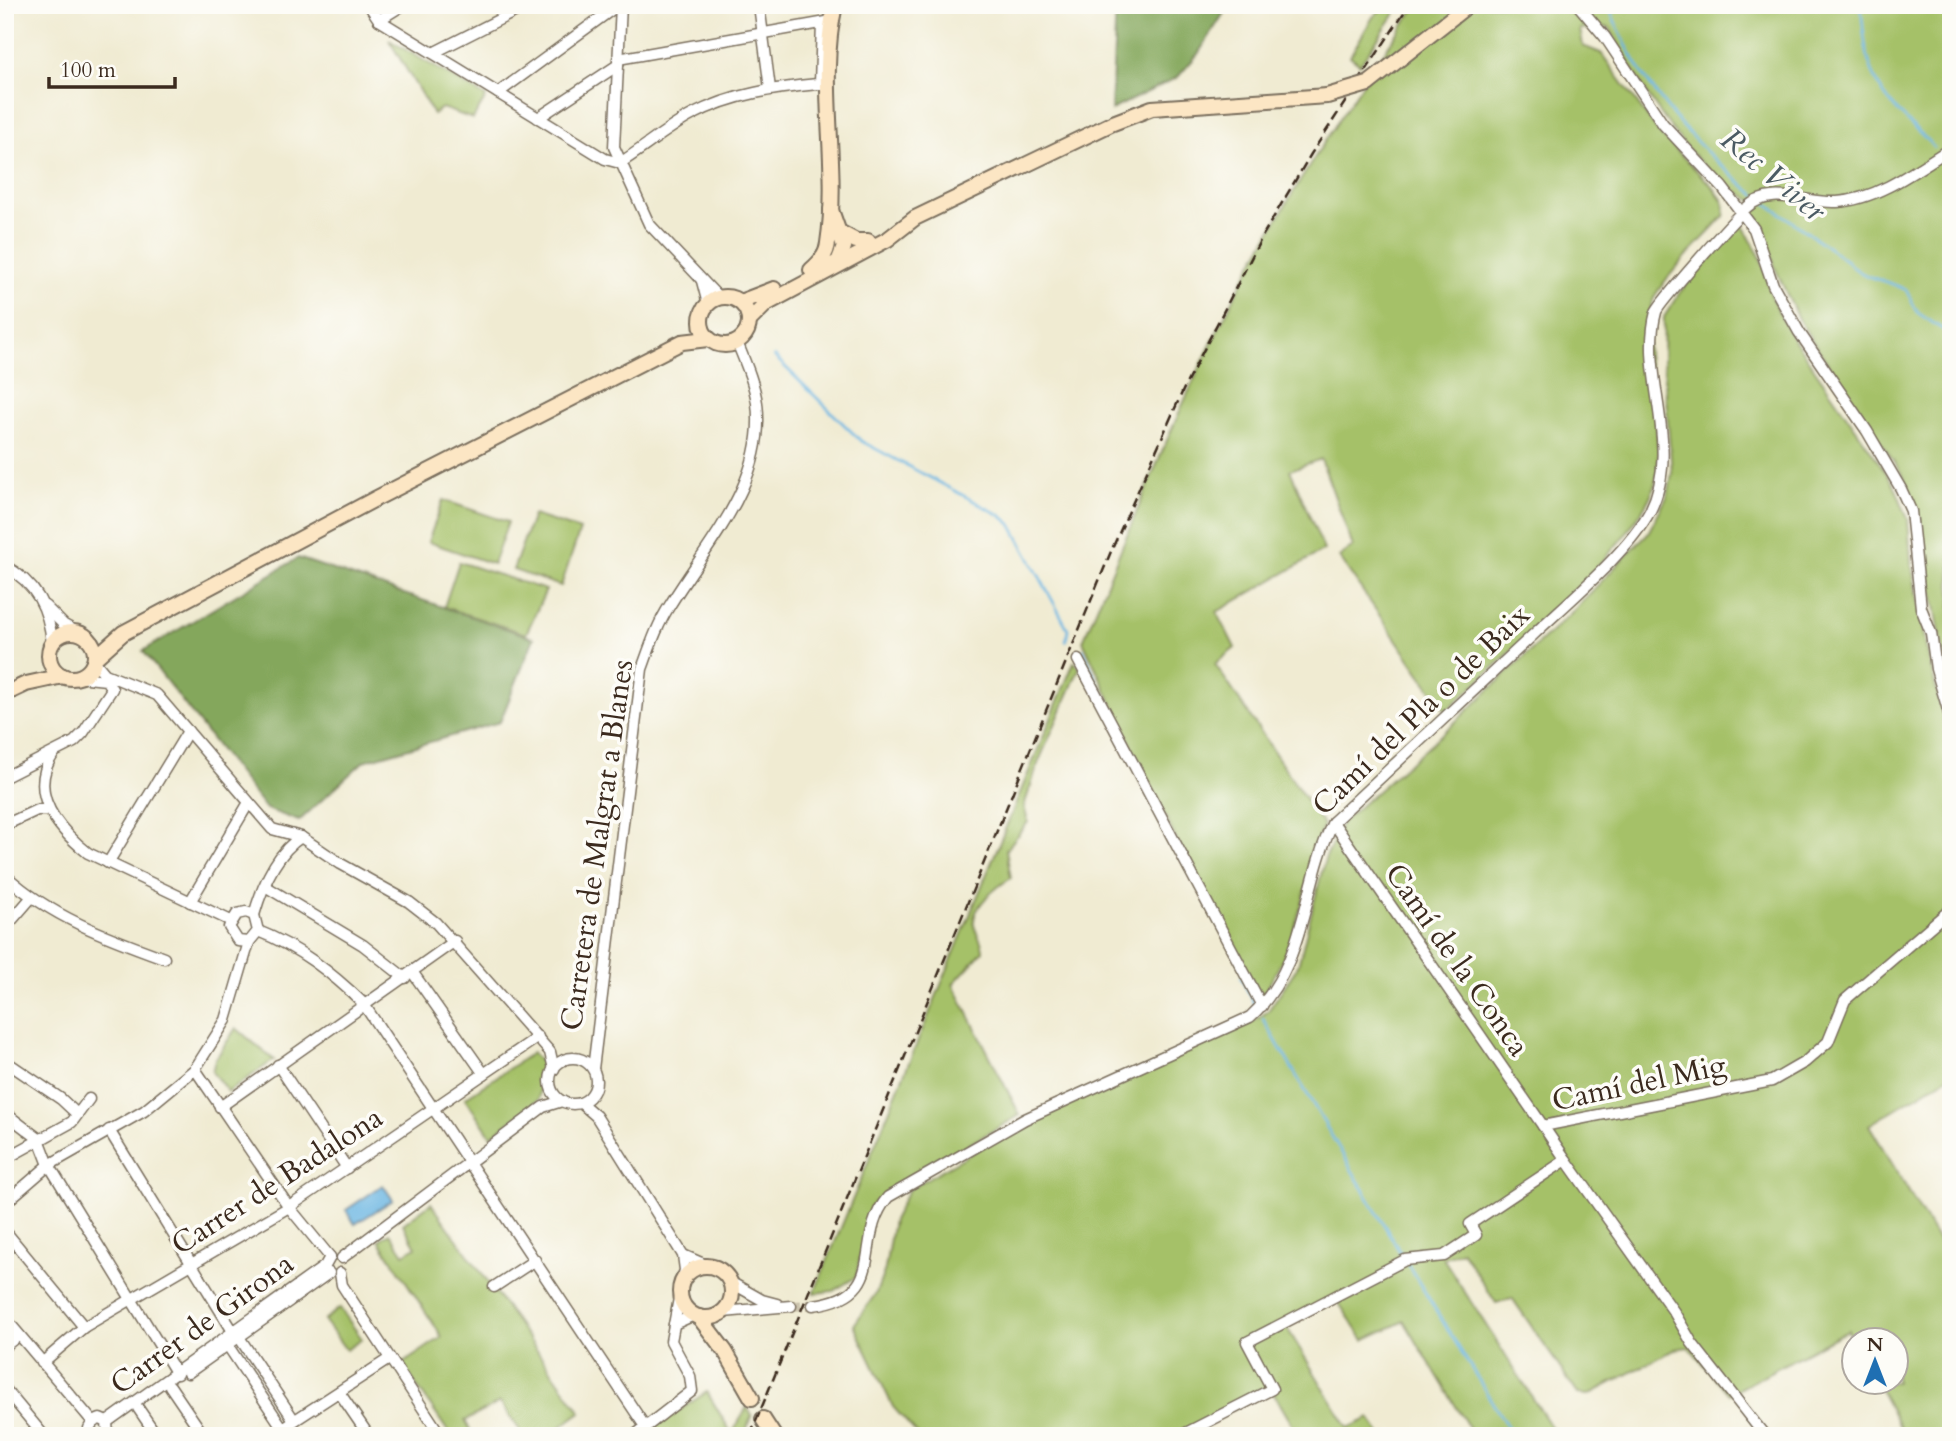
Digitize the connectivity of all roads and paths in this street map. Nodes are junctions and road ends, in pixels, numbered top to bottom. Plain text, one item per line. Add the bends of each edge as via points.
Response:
1 (369, 5) edge
2 (403, 5) edge
3 (528, 5) edge
4 (620, 5) edge
5 (759, 5) edge
6 (835, 5) edge
7 (1468, 5) edge
8 (1578, 5) edge
9 (379, 20) junction
10 (827, 22) junction
11 (762, 35) junction
12 (433, 53) junction
13 (618, 62) junction
14 (823, 83) junction
15 (770, 89) junction
16 (498, 93) junction
17 (538, 118) junction
18 (1951, 148) edge
19 (620, 163) junction
20 (1745, 209) junction
21 (831, 210) junction
22 (901, 228) junction
23 (841, 233) junction
24 (868, 241) junction
25 (884, 241) junction
26 (828, 245) junction
27 (842, 254) junction
28 (809, 276) junction
29 (714, 301) junction
30 (740, 302) junction
31 (701, 320) junction
32 (750, 320) junction
33 (708, 339) junction
34 (682, 342) junction
35 (737, 342) junction
36 (5, 566) edge
37 (44, 606) junction
38 (123, 633) junction
39 (81, 634) junction
40 (51, 650) junction
41 (95, 660) junction
42 (1077, 660) dead end
43 (63, 676) junction
44 (78, 677) junction
45 (26, 684) junction
46 (5, 694) edge
47 (1951, 720) edge
48 (188, 731) junction
49 (54, 752) junction
50 (5, 777) edge
51 (248, 804) junction
52 (49, 810) junction
53 (1332, 822) junction
54 (5, 825) edge
55 (286, 834) junction
56 (302, 837) junction
57 (288, 849) junction
58 (108, 863) junction
59 (5, 875) edge
60 (265, 886) junction
61 (32, 898) junction
62 (190, 902) junction
63 (1951, 909) edge
64 (254, 915) junction
65 (231, 921) junction
66 (5, 929) edge
67 (258, 931) junction
68 (249, 942) junction
69 (455, 942) junction
70 (164, 957) dead end
71 (409, 976) junction
72 (363, 1003) junction
73 (1262, 1006) junction
74 (538, 1037) junction
75 (594, 1050) junction
76 (550, 1052) junction
77 (572, 1059) junction
78 (5, 1061) edge
79 (278, 1065) junction
80 (195, 1069) junction
81 (554, 1069) junction
82 (593, 1069) junction
83 (484, 1074) junction
84 (552, 1090) junction
85 (592, 1095) junction
86 (89, 1099) dead end
87 (562, 1101) junction
88 (581, 1103) junction
89 (220, 1107) junction
90 (542, 1107) junction
91 (435, 1108) junction
92 (5, 1113) edge
93 (77, 1115) junction
94 (596, 1116) junction
95 (1543, 1126) junction
96 (109, 1130) junction
97 (39, 1139) junction
98 (5, 1159) edge
99 (1566, 1160) junction
100 (470, 1162) junction
101 (49, 1165) junction
102 (346, 1168) junction
103 (5, 1203) edge
104 (289, 1207) junction
105 (5, 1231) edge
106 (683, 1255) junction
107 (342, 1258) junction
108 (535, 1261) junction
109 (706, 1265) junction
110 (191, 1267) junction
111 (331, 1267) junction
112 (732, 1283) junction
113 (494, 1287) dead end
114 (681, 1287) junction
115 (131, 1300) junction
116 (813, 1305) tunnel mouth
117 (722, 1313) junction
118 (697, 1316) junction
119 (5, 1318) edge
120 (674, 1324) junction
121 (84, 1326) junction
122 (19, 1335) junction
123 (237, 1335) junction
124 (5, 1346) edge
125 (228, 1346) junction
126 (725, 1352) junction
127 (389, 1359) junction
128 (42, 1363) junction
129 (177, 1374) junction
130 (170, 1386) junction
131 (5, 1388) edge
132 (338, 1392) junction
133 (752, 1398) dead end
134 (138, 1408) junction
135 (763, 1419) dead end
136 (294, 1420) junction
137 (93, 1422) junction
138 (108, 1428) edge
139 (646, 1428) junction
140 (285, 1432) edge
141 (44, 1436) edge
142 (91, 1436) edge
143 (157, 1436) edge
144 (204, 1436) edge
145 (369, 1436) edge
146 (441, 1436) edge
147 (634, 1436) edge
148 (774, 1436) edge
149 (1180, 1436) edge
150 (1765, 1436) edge

1 - 9 street
2 - 9 street
3 - 12 street
4 - 13 street
4 - 16 street
5 - 11 street
6 - 10 street
7 - 22 street, bridge via 1368,84 1327,96 1152,108
8 - 20 street via 1663,124
9 - 12 street
10 - 11 street
10 - 14 street
11 - 13 street
11 - 15 street
12 - 16 street
13 - 17 street
13 - 19 street via 614,147
14 - 15 street
14 - 21 street
15 - 19 street via 743,94 691,116
16 - 17 street
17 - 19 street via 605,159
18 - 20 street via 1867,197 1807,202 1779,195
19 - 29 street via 649,224 702,281
20 - 47 street via 1773,285 1799,332 1867,431 1911,511 1921,608
20 - 53 street, Camí del Pla o de Baix via 1657,310 1653,341 1661,419 1660,487 1634,536
21 - 23 street
21 - 26 street
22 - 24 street
22 - 25 street
23 - 24 street via 856,242
23 - 27 street
24 - 27 street
25 - 27 street
25 - 28 street
26 - 27 street
26 - 28 street
27 - 28 street
28 - 30 street
28 - 32 street
29 - 30 street
29 - 31 street
30 - 32 street
31 - 33 street
31 - 34 street
32 - 35 street
33 - 34 street
33 - 35 street via 723,345
34 - 38 street
35 - 75 street, Carretera de Malgrat a Blanes via 757,403 755,445 737,501 665,613 642,669
36 - 37 street via 32,586
37 - 39 street
37 - 40 street
38 - 39 street
38 - 41 street
39 - 40 street via 67,632
39 - 41 street via 95,650
40 - 43 street via 51,664
40 - 45 street via 43,669
41 - 44 street via 86,674
41 - 48 street via 105,674 157,695
42 - 73 street
43 - 44 street
43 - 45 street
44 - 49 street via 106,680 112,689 83,733
45 - 46 street
48 - 51 street
48 - 58 street
49 - 50 street
49 - 52 street via 45,768 44,795
51 - 55 street via 272,829
51 - 62 street
52 - 54 street via 37,810
52 - 58 street via 68,837
53 - 73 street, Camí del Pla o de Baix via 1298,937 1285,970
53 - 95 street, Camí de la Conca
55 - 56 street
55 - 57 street
56 - 57 street
56 - 69 street via 409,902
57 - 60 street
58 - 62 street
59 - 61 street
60 - 64 street
60 - 71 street
61 - 66 street
61 - 70 street via 61,917
62 - 65 street
63 - 95 street, Camí del Mig via 1845,1000 1828,1042 1805,1062 1772,1080
64 - 65 street via 241,912
64 - 67 street
65 - 68 street via 233,938
67 - 68 street
67 - 72 street via 316,962
68 - 80 street via 226,1020
69 - 71 street
69 - 74 street
71 - 72 street
71 - 83 street
72 - 79 street
72 - 91 street
73 - 116 street, Camí del Pla o de Baix via 1250,1017 1025,1119 888,1197 871,1226 868,1263 860,1283 841,1300
74 - 76 street
74 - 83 street, Carrer de Badalona
75 - 77 street, Carretera de Malgrat a Blanes
75 - 82 street, Carretera de Malgrat a Blanes
76 - 77 street
76 - 81 street
77 - 81 street
77 - 82 street
78 - 93 street
79 - 89 street
79 - 102 street
80 - 89 street
80 - 96 street via 144,1111
81 - 84 street
82 - 85 street
83 - 91 street, Carrer de Badalona
84 - 87 street
84 - 90 street, Carrer de Girona
85 - 88 street
85 - 94 street
86 - 93 street
87 - 88 street
87 - 90 street, Carrer de Girona
88 - 94 street
89 - 104 street
90 - 100 street, Carrer de Girona
91 - 100 street
91 - 102 street, Carrer de Badalona
92 - 97 street
93 - 97 street
94 - 106 street
95 - 99 street, Camí del Mig
96 - 101 street
96 - 110 street
97 - 98 street
97 - 101 street
99 - 149 street, Camí del Mig via 1471,1224 1476,1235 1444,1256 1405,1260 1247,1342 1272,1390
99 - 150 street via 1692,1343
100 - 107 street, Carrer de Girona
100 - 108 street
101 - 103 street
101 - 115 street
102 - 104 street, Carrer de Badalona
104 - 110 street, Carrer de Badalona
104 - 111 street
105 - 121 street
106 - 109 street
106 - 114 street
107 - 111 street
107 - 111 street via 344,1266
108 - 113 street
108 - 139 street
109 - 112 street via 721,1269
109 - 114 street via 687,1273
110 - 115 street, Carrer de Badalona
110 - 123 street
111 - 123 street, Carrer de Girona
111 - 127 street
112 - 117 street via 732,1299
112 - 117 street via 762,1300 787,1306
114 - 118 street via 684,1306
114 - 120 street
115 - 121 street, Carrer de Badalona
115 - 129 street
117 - 118 street via 711,1318
117 - 126 street
118 - 120 street
118 - 126 street
119 - 122 street
120 - 139 street via 671,1341 690,1376 691,1391
121 - 128 street, Carrer de Badalona
122 - 124 street
122 - 128 street
123 - 125 street, Carrer de Girona
123 - 129 street, Carrer de Girona
123 - 136 street
125 - 130 street, Carrer de Girona
125 - 140 street
126 - 133 street
127 - 132 street
127 - 146 street
128 - 137 street
129 - 138 street, Carrer de Girona
130 - 134 street, Carrer de Girona
130 - 144 street
131 - 141 street
132 - 136 street
132 - 145 street
134 - 138 street, Carrer de Girona
134 - 143 street
135 - 148 street
136 - 140 street
137 - 138 street via 100,1419
137 - 142 street
139 - 147 street

